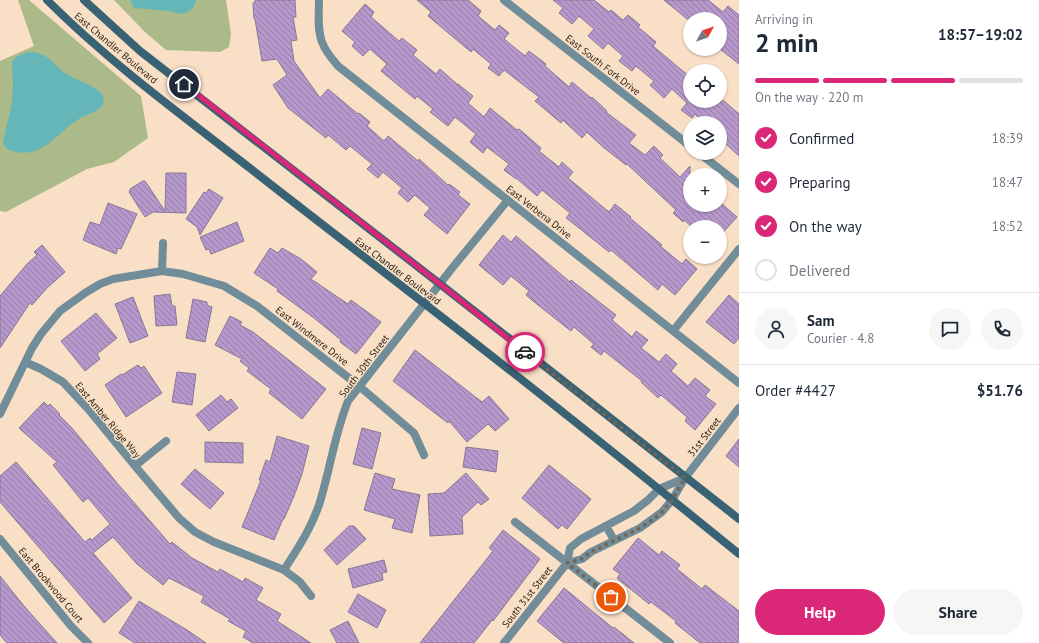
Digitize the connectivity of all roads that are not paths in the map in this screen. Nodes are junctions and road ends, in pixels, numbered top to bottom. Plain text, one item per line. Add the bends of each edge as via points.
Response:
1 (47, 0) edge
2 (84, 0) edge
3 (319, 0) edge
4 (504, 0) edge
5 (683, 141) edge
6 (708, 160) edge
7 (739, 184) edge
8 (508, 200) junction
9 (163, 243) dead end
10 (739, 249) edge
11 (162, 271) junction
12 (440, 284) junction
13 (425, 304) junction
14 (673, 331) junction
15 (25, 362) junction
16 (739, 383) edge
17 (359, 386) junction
18 (739, 408) edge
19 (0, 414) edge
20 (166, 440) dead end
21 (424, 455) dead end
22 (135, 466) junction
23 (685, 478) junction
24 (659, 489) junction
25 (672, 500) junction
26 (739, 519) edge
27 (515, 522) dead end
28 (606, 526) junction
29 (0, 539) edge
30 (614, 540) junction
31 (739, 554) edge
32 (567, 563) junction
33 (284, 570) junction
34 (311, 596) dead end
35 (88, 643) edge
36 (504, 643) edge
37 (670, 643) edge

1 - 13 main road, East Chandler Boulevard via 122,68
2 - 12 main road, East Chandler Boulevard via 140,51
3 - 8 street, East Verbena Drive via 322,42 338,66
4 - 5 street, East South Fork Drive
6 - 7 street
8 - 12 street, South 30th Street
8 - 14 street, East Verbena Drive
9 - 11 street
10 - 14 street
11 - 15 street, East Windmere Drive via 113,279 85,293 60,311 41,334
11 - 17 street, East Windmere Drive via 183,274 224,286 257,306
12 - 13 street, South 30th Street
12 - 23 main road, East Chandler Boulevard
13 - 17 street, South 30th Street
13 - 24 main road, East Chandler Boulevard
14 - 16 street, East Verbena Drive
15 - 19 street, East Windmere Drive
15 - 22 street, East Amber Ridge Way via 63,382
17 - 21 street, East Windmere Drive via 414,433
17 - 33 street, South 30th Street via 343,415 329,470 312,521
18 - 23 street, 31st Street
20 - 22 street, East Amber Ridge Way
22 - 33 street, East Amber Ridge Way via 179,518 195,532
23 - 24 street, South 31st Street
23 - 25 street, South 31st Street
23 - 26 main road, East Chandler Boulevard
24 - 25 main road, East Chandler Boulevard
24 - 28 street, South 31st Street via 634,511
25 - 30 street, South 31st Street via 652,520
25 - 31 main road, East Chandler Boulevard
27 - 32 street
28 - 30 street
28 - 32 street, South 31st Street via 570,548
29 - 35 street, East Brookwood Court
30 - 32 street, South 31st Street via 582,559
32 - 36 street, South 31st Street
32 - 37 street
33 - 34 street, East Amber Ridge Way via 300,582

